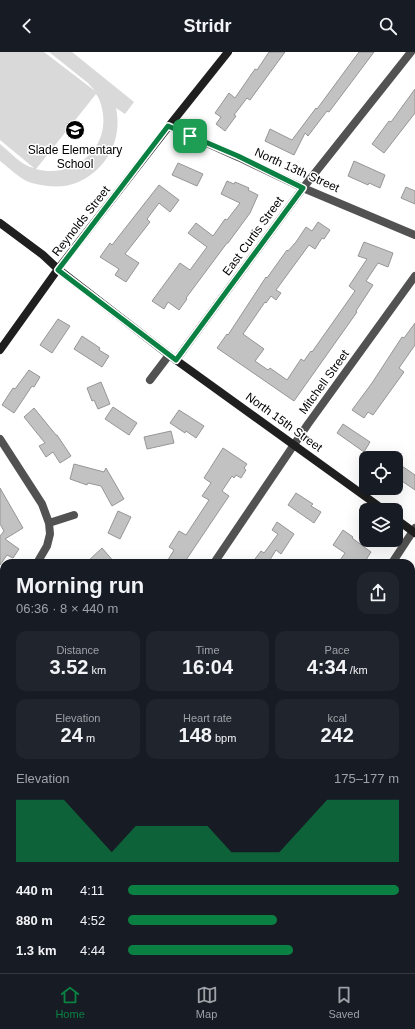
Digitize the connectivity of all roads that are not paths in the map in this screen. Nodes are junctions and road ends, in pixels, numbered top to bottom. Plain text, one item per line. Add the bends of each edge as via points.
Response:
1 (228, 52) edge
2 (411, 52) edge
3 (168, 126) junction
4 (303, 188) junction
5 (0, 223) edge
6 (415, 235) edge
7 (58, 270) junction
8 (415, 276) edge
9 (0, 350) edge
10 (168, 355) junction
11 (176, 360) junction
12 (150, 380) dead end
13 (0, 439) edge
14 (294, 444) junction
15 (374, 503) edge
16 (74, 515) dead end
17 (49, 523) junction
18 (403, 524) edge
19 (414, 531) edge
20 (39, 559) edge
21 (217, 559) edge
22 (395, 559) edge

1 - 3 main road, Reynolds Street
2 - 4 street, East Curtis Street
3 - 4 street, North 13th Street
3 - 7 main road, Reynolds Street
4 - 6 street, North 13th Street
4 - 11 street, East Curtis Street
5 - 7 main road, North 15th Street via 43,255
7 - 9 main road, Reynolds Street
7 - 10 main road, North 15th Street
8 - 14 street, Mitchell Street
10 - 11 main road, North 15th Street
10 - 12 street
11 - 14 main road, North 15th Street
13 - 17 street via 42,504
14 - 15 main road, North 15th Street
14 - 21 street, Mitchell Street
16 - 17 street
17 - 20 street via 47,546
18 - 19 main road
19 - 22 street

